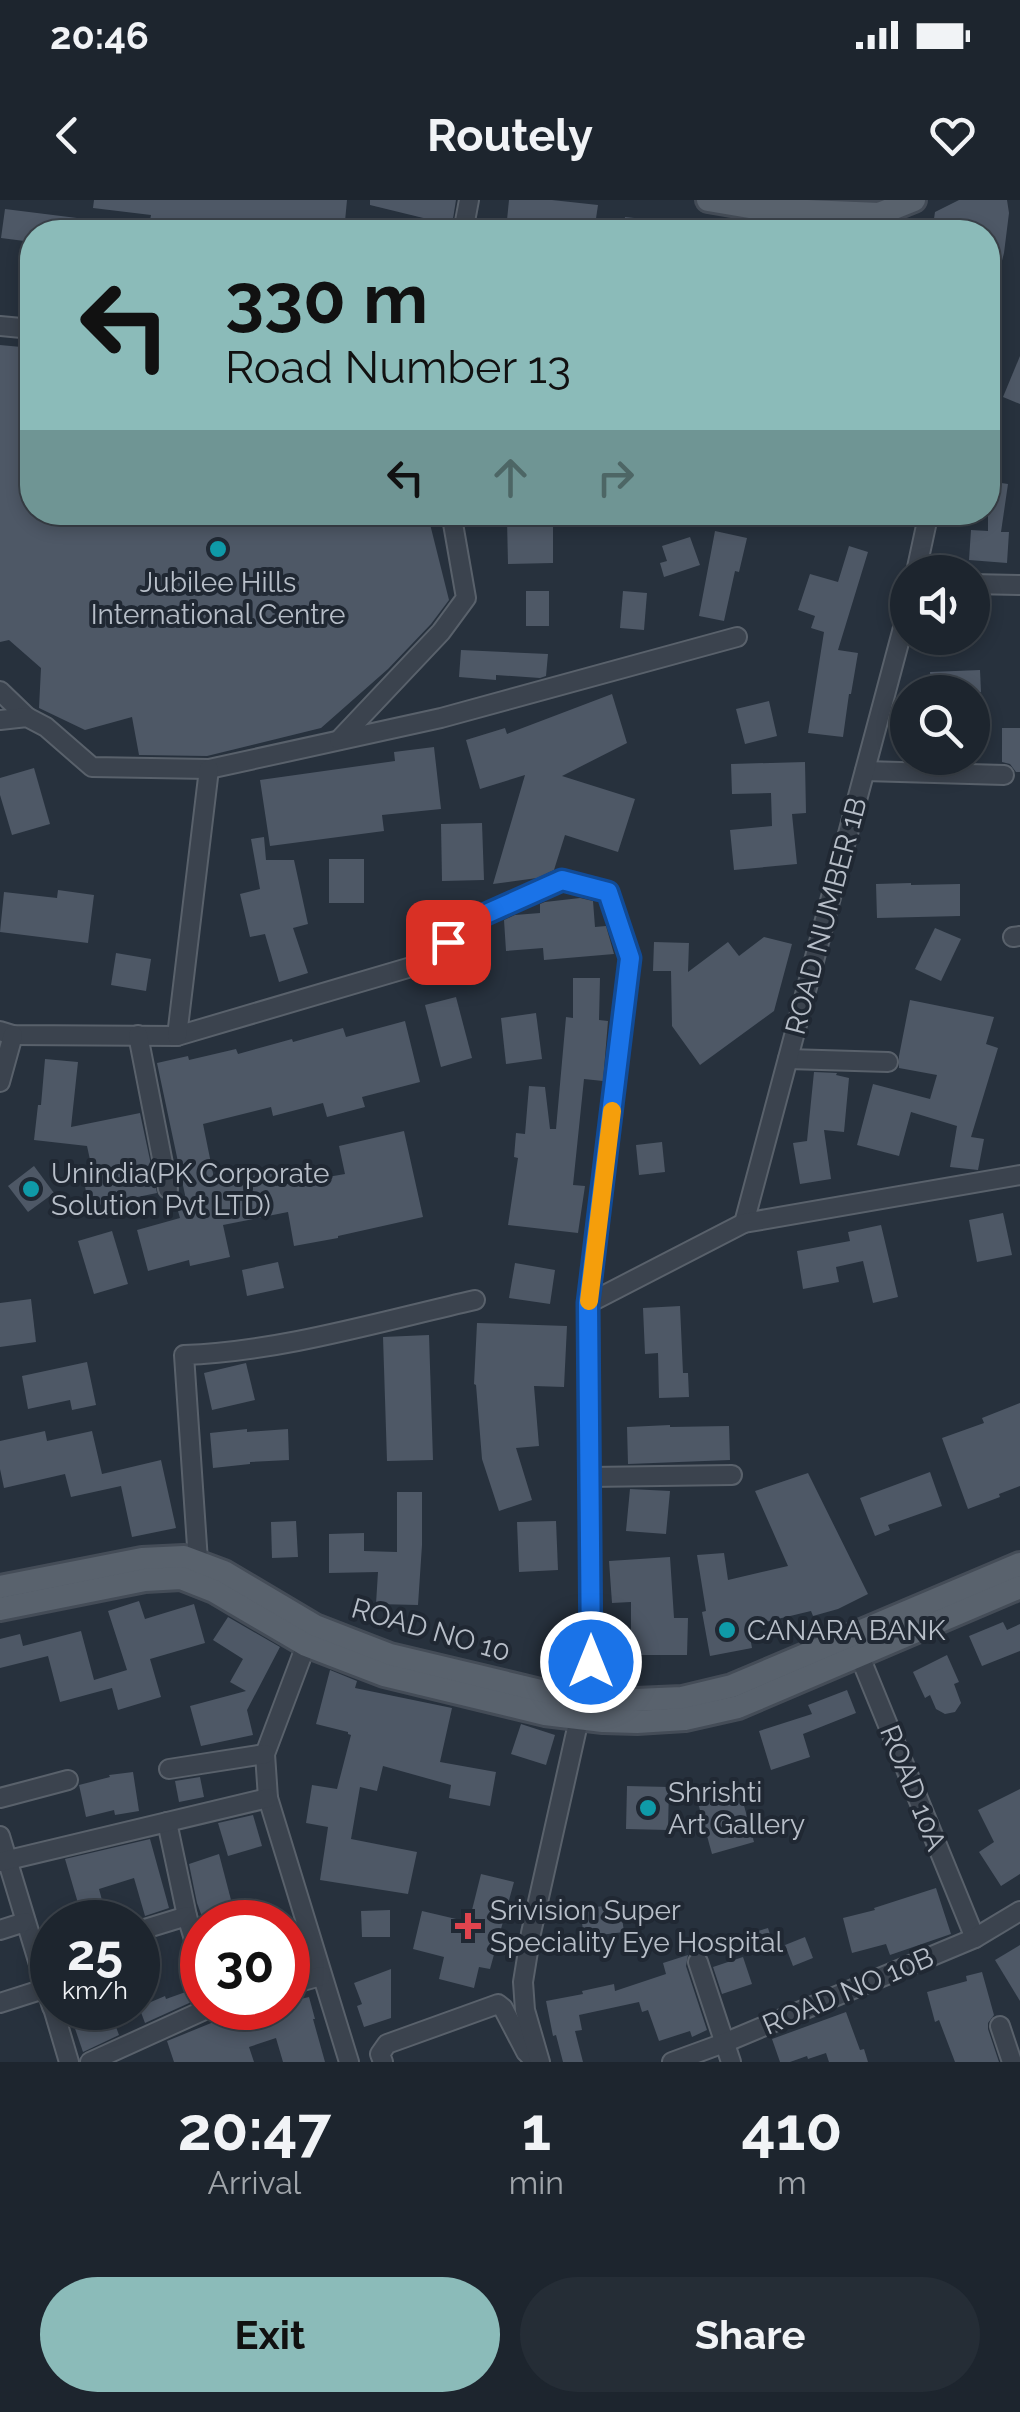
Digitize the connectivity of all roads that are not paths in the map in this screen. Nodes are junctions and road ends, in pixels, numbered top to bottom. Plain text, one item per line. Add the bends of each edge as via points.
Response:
1 (709, 200) edge
2 (914, 200) edge
3 (453, 525) edge
4 (926, 525) edge
5 (920, 555) edge
6 (990, 584) edge
7 (1020, 585) edge
8 (737, 638) dead end
9 (896, 655) edge
10 (0, 691) edge
11 (28, 717) junction
12 (0, 720) edge
13 (339, 740) junction
14 (209, 770) junction
15 (864, 772) junction
16 (1004, 775) dead end
17 (7, 1033) edge
18 (138, 1035) junction
19 (177, 1036) junction
20 (788, 1058) junction
21 (888, 1062) dead end
22 (0, 1082) edge
23 (1020, 1174) edge
24 (168, 1189) dead end
25 (744, 1223) junction
26 (475, 1300) dead end
27 (588, 1303) junction
28 (732, 1475) dead end
29 (590, 1477) junction
30 (198, 1561) junction
31 (1020, 1564) edge
32 (0, 1588) edge
33 (1020, 1588) edge
34 (0, 1609) edge
35 (306, 1645) junction
36 (856, 1647) junction
37 (592, 1698) junction
38 (579, 1719) junction
39 (265, 1754) junction
40 (169, 1769) dead end
41 (68, 1780) dead end
42 (0, 1798) edge
43 (268, 1798) junction
44 (167, 1822) junction
45 (0, 1836) edge
46 (4, 1861) edge
47 (184, 1900) edge
48 (1020, 1912) edge
49 (25, 1922) junction
50 (0, 1930) edge
51 (30, 1931) edge
52 (976, 1938) junction
53 (698, 1962) dead end
54 (321, 1976) junction
55 (310, 1979) edge
56 (30, 1993) edge
57 (0, 2003) edge
58 (180, 2022) edge
59 (1000, 2026) dead end
60 (60, 2030) edge
61 (724, 2043) junction
62 (69, 2062) edge
63 (90, 2062) edge
64 (350, 2062) edge
65 (383, 2062) edge
66 (538, 2062) edge
67 (672, 2062) edge
68 (731, 2062) edge
69 (1012, 2062) edge

1 - 2 main road via 879,214
3 - 13 street via 466,598
4 - 5 street
6 - 7 street
8 - 13 street
9 - 15 street, ROAD NUMBER 1B
10 - 11 street
11 - 12 street
11 - 14 street via 92,767
13 - 14 street
14 - 19 street
15 - 16 street
15 - 20 street, ROAD NUMBER 1B
17 - 18 street
17 - 22 street
18 - 19 street
18 - 24 street
19 - 27 street via 418,965 477,918 562,880 608,892 630,958
20 - 21 street
20 - 25 street, ROAD NUMBER 1B
23 - 25 street
25 - 27 street
26 - 30 street via 267,1347 184,1355
27 - 29 street
28 - 29 street
29 - 37 street
30 - 32 main road, ROAD NO 10 via 166,1556
30 - 37 main road, ROAD NO 10 via 315,1626 390,1655 549,1694
31 - 36 main road, ROAD NO 10
33 - 36 main road, ROAD NO 10
34 - 35 main road, ROAD NO 10 via 180,1578
35 - 38 main road, ROAD NO 10 via 384,1675
35 - 39 street
36 - 37 main road, ROAD NO 10 via 682,1698
36 - 38 main road, ROAD NO 10 via 738,1707 685,1719
36 - 52 street, ROAD 10A
38 - 66 street via 523,1982
39 - 40 street
39 - 43 street
41 - 42 street
43 - 44 street
43 - 54 street
44 - 46 street
44 - 47 street
45 - 46 street
46 - 49 street
48 - 52 street, ROAD NO 10B
49 - 50 street
49 - 51 street
52 - 61 street, ROAD NO 10B
53 - 61 street
54 - 55 street
54 - 64 street
56 - 57 street
58 - 63 street
59 - 69 street
60 - 62 street
61 - 67 street, ROAD NO 10B
61 - 68 street
65 - 66 street via 387,2044 498,2004

